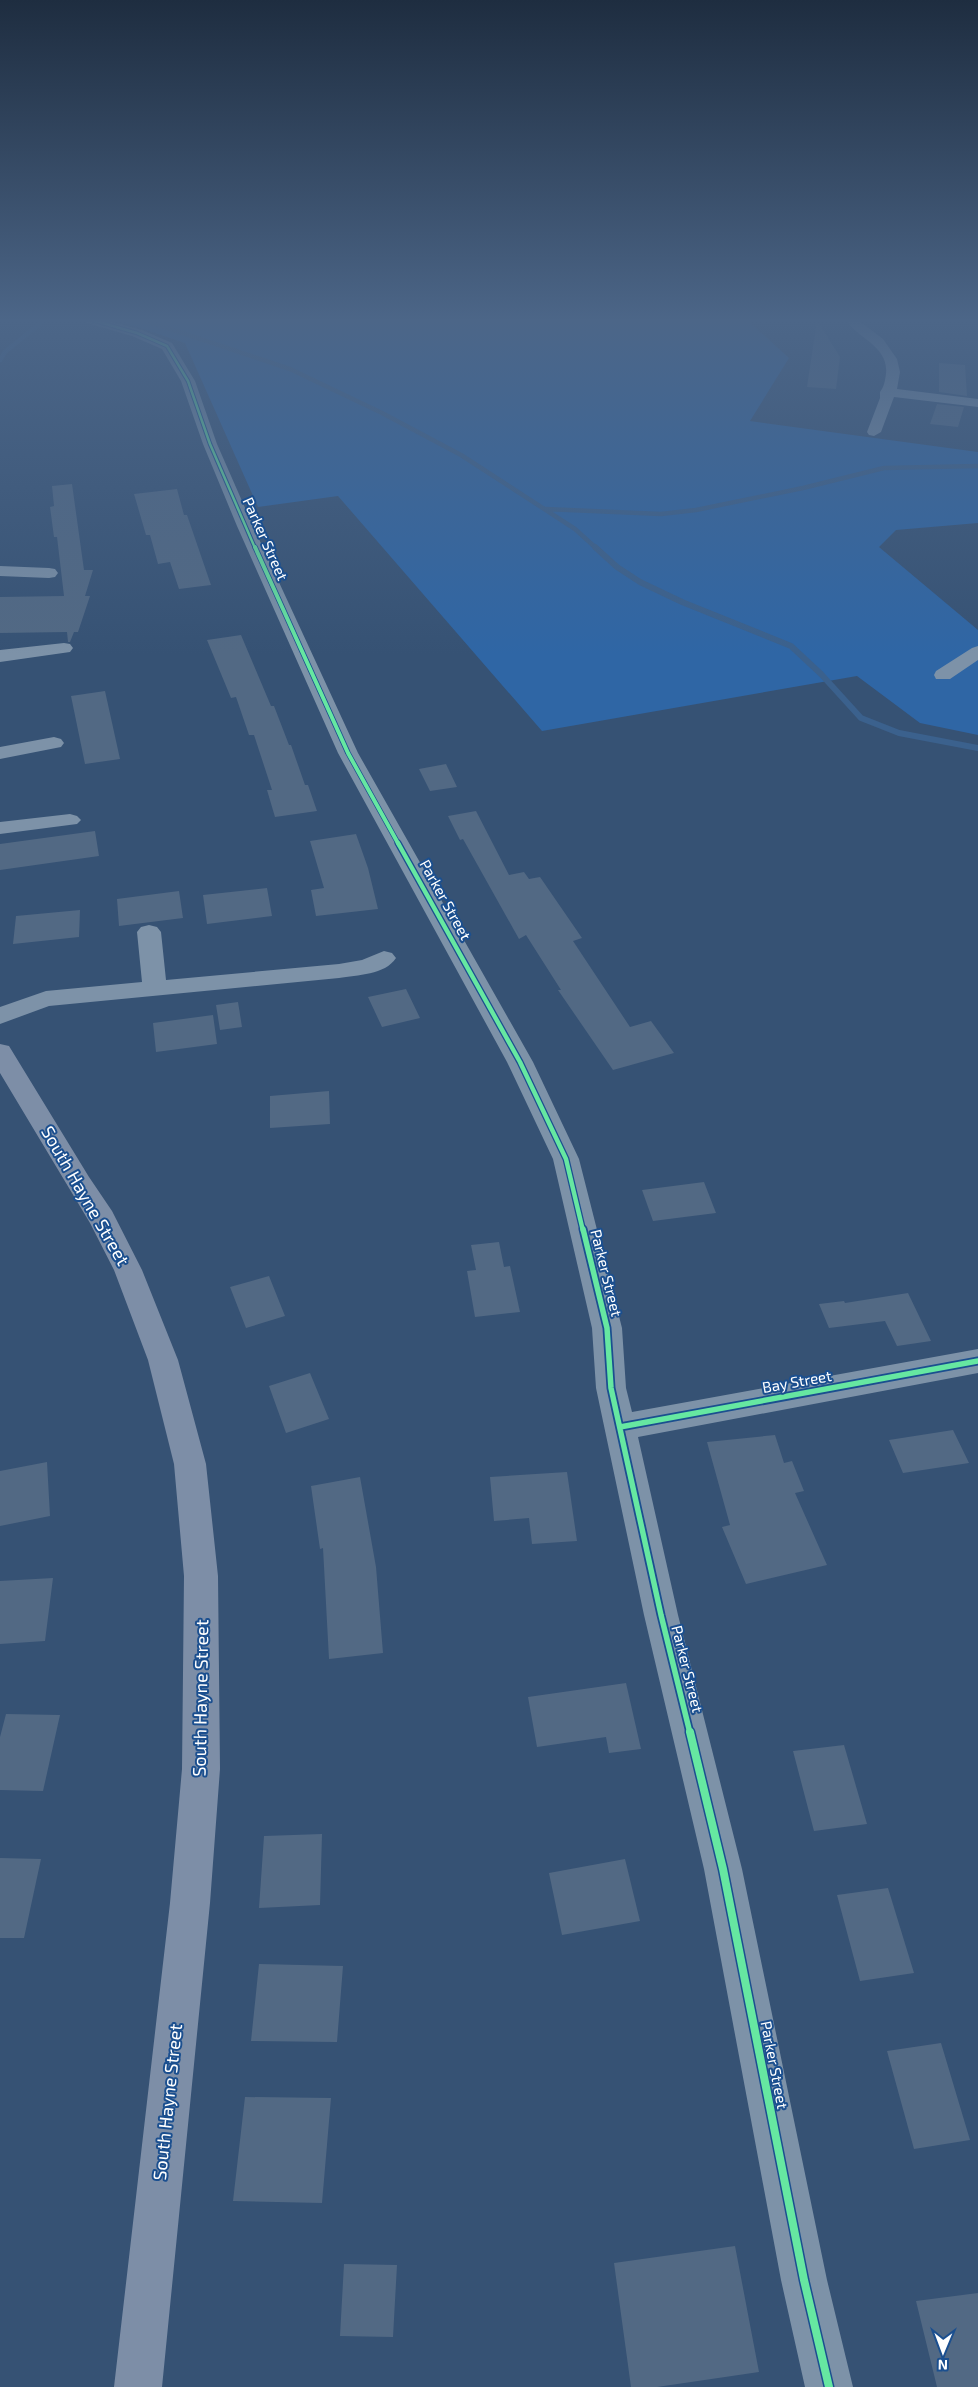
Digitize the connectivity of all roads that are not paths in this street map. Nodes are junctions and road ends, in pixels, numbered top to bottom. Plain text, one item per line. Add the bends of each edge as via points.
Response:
1 (206, 431) edge
2 (0, 571) edge
3 (49, 574) dead end
4 (64, 648) dead end
5 (978, 652) edge
6 (0, 656) edge
7 (943, 675) dead end
8 (54, 743) dead end
9 (0, 753) edge
10 (70, 820) dead end
11 (0, 828) edge
12 (149, 932) dead end
13 (384, 958) dead end
14 (155, 989) junction
15 (0, 1016) edge
16 (0, 1052) edge
17 (978, 1361) edge
18 (620, 1427) junction
19 (138, 2387) edge
20 (829, 2387) edge

1 - 18 street, Parker Street via 348,753 520,1062 566,1159 607,1328 611,1388
2 - 3 street
4 - 6 street
5 - 7 street
8 - 9 street
10 - 11 street
12 - 14 street
13 - 14 street via 368,966 339,971
14 - 15 street via 46,999
16 - 19 main road, South Hayne Street via 102,1218 128,1270 163,1360 190,1464 201,1576 201,1769 189,1913
17 - 18 street, Bay Street
18 - 20 street, Parker Street via 661,1615 723,1869 804,2280

